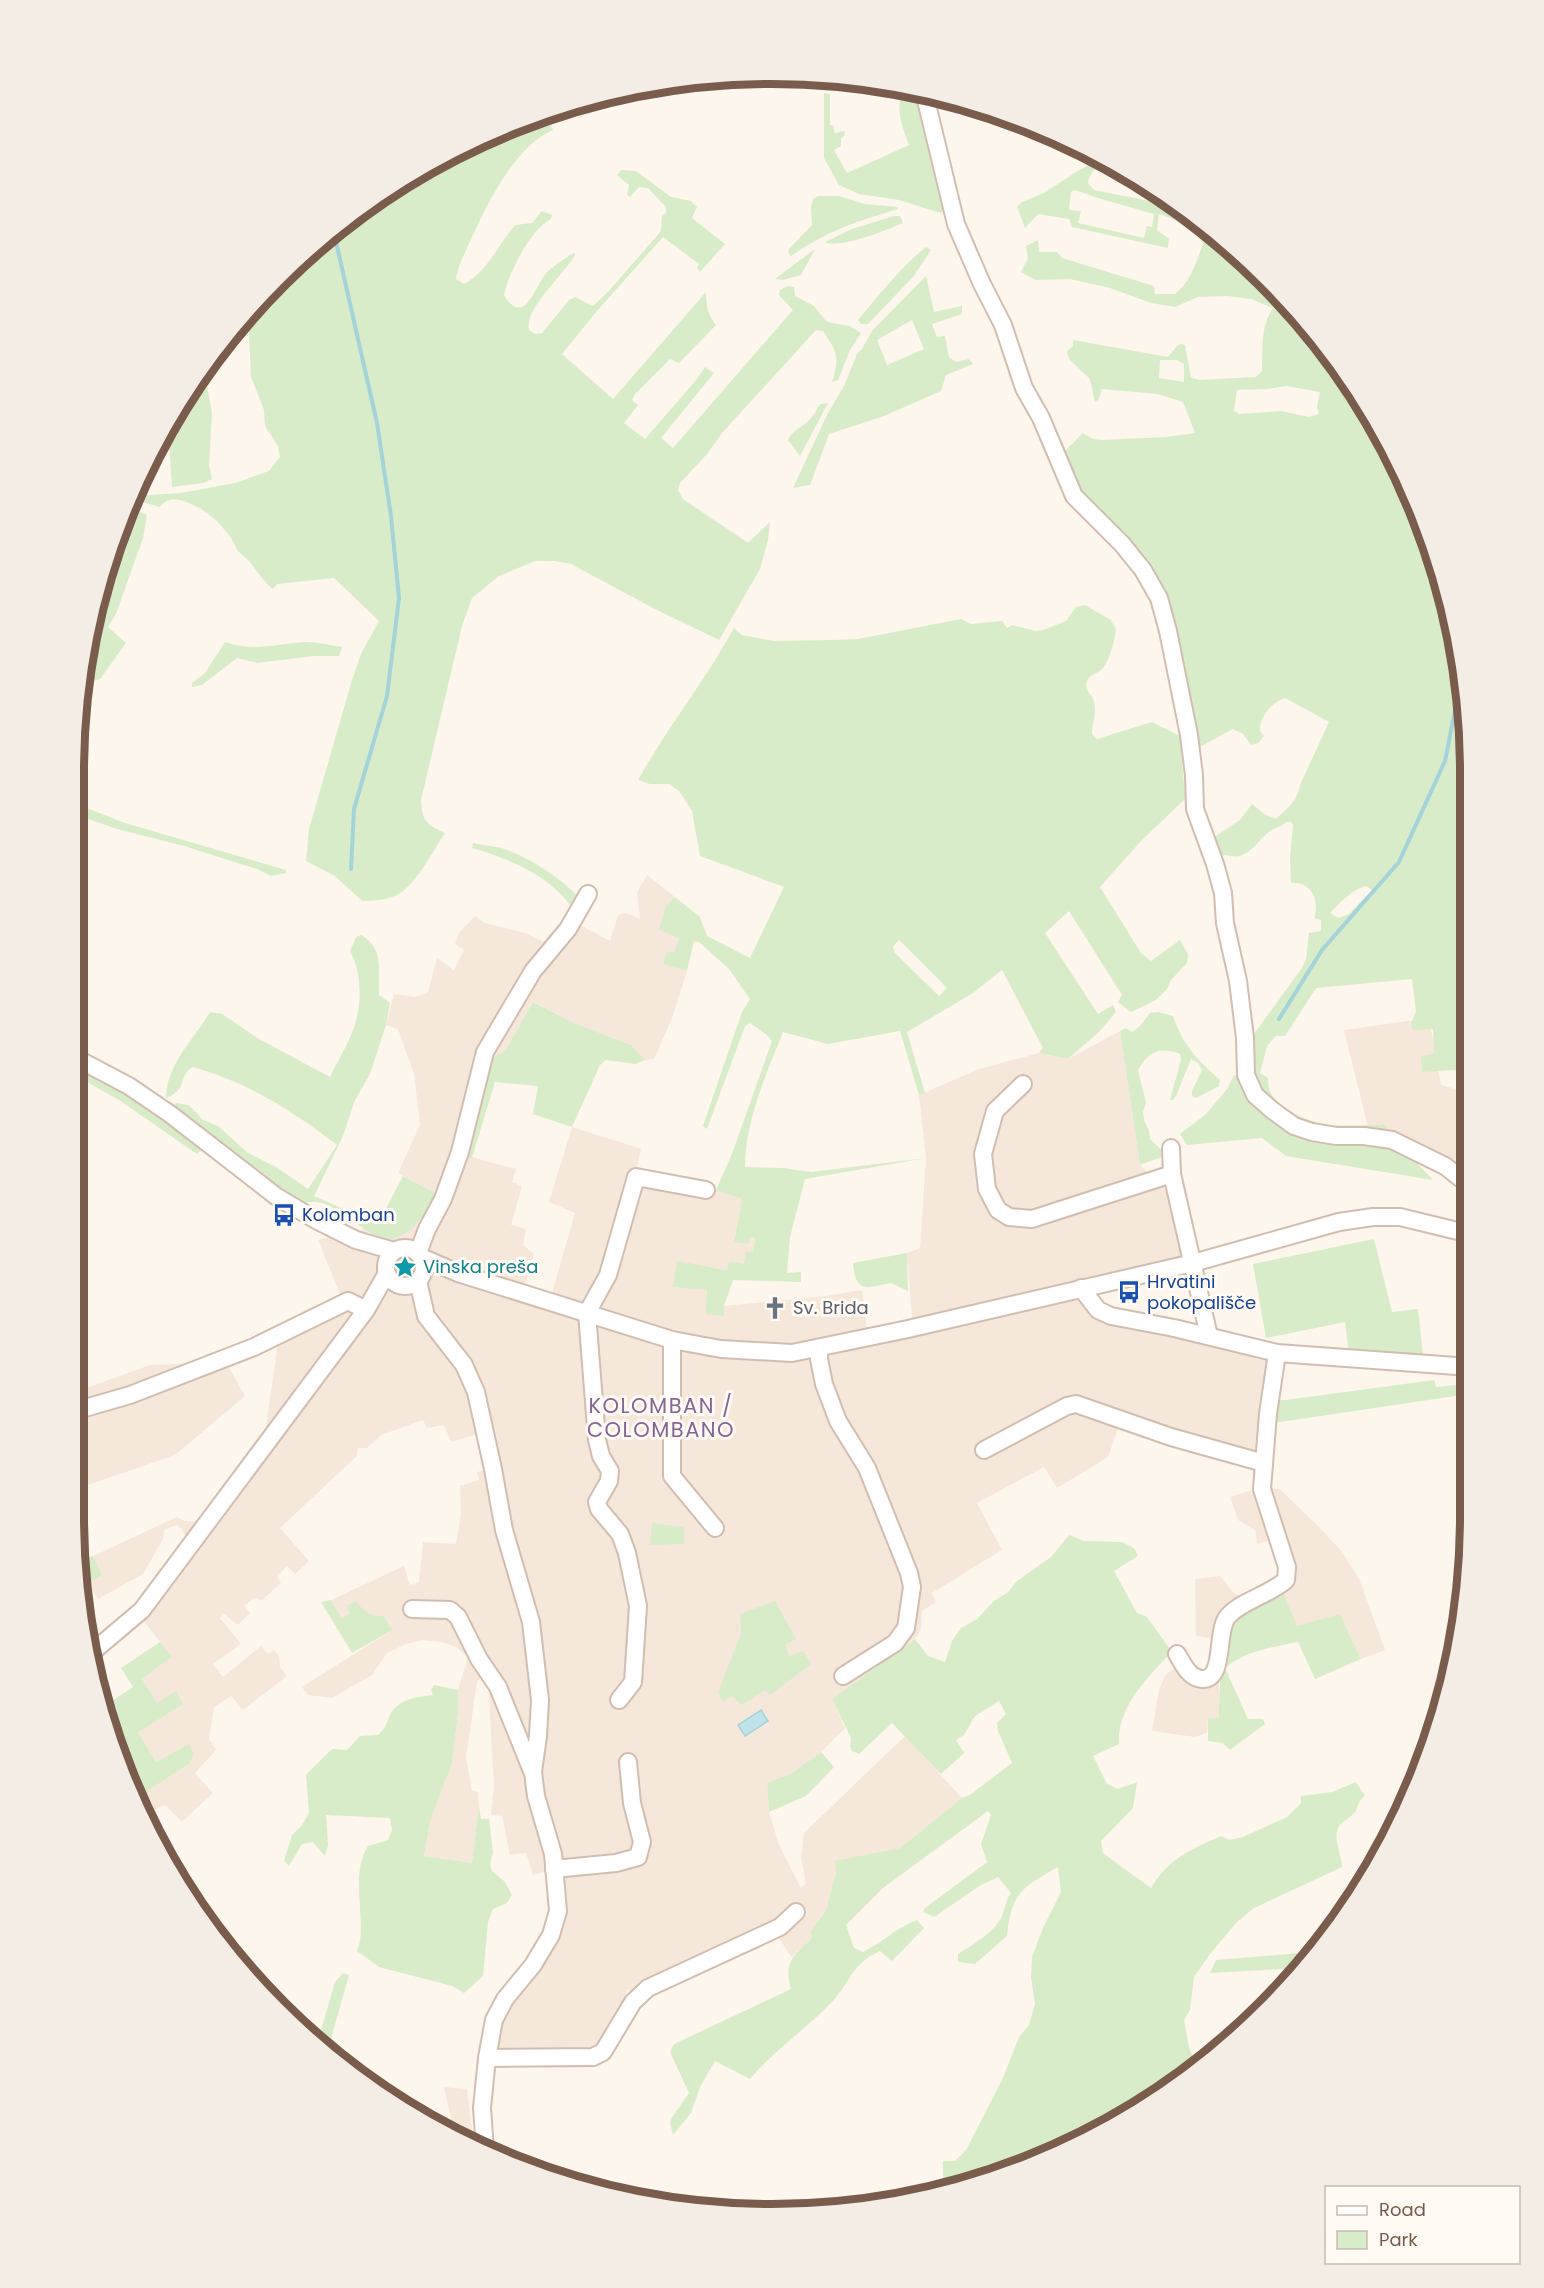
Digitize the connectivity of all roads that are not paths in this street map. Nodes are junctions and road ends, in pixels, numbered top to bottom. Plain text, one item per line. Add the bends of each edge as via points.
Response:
1 (926, 102) edge
2 (588, 894) dead end
3 (84, 1062) edge
4 (1023, 1084) dead end
5 (1171, 1148) dead end
6 (1172, 1174) junction
7 (1460, 1178) edge
8 (706, 1190) dead end
9 (1460, 1232) edge
10 (356, 1240) junction
11 (410, 1253) junction
12 (1193, 1263) junction
13 (387, 1271) junction
14 (458, 1273) junction
15 (420, 1278) junction
16 (400, 1285) junction
17 (1081, 1288) junction
18 (369, 1307) junction
19 (587, 1313) junction
20 (426, 1316) junction
21 (1209, 1336) junction
22 (672, 1340) junction
23 (819, 1349) junction
24 (1277, 1353) junction
25 (1460, 1366) edge
26 (84, 1408) edge
27 (984, 1450) dead end
28 (1264, 1463) junction
29 (715, 1528) dead end
30 (412, 1609) dead end
31 (97, 1648) edge
32 (1177, 1654) dead end
33 (843, 1676) dead end
34 (619, 1700) dead end
35 (628, 1762) dead end
36 (533, 1772) junction
37 (554, 1869) junction
38 (796, 1912) dead end
39 (487, 2058) junction
40 (484, 2141) edge

1 - 7 street via 957,224 1003,325 1024,388 1074,496 1122,544 1159,598 1189,735 1195,809 1223,893 1245,1038 1246,1075 1255,1095 1294,1126 1336,1136 1392,1140 1445,1166
2 - 11 street via 568,929 533,970 485,1052 460,1152 443,1199
3 - 10 street via 170,1114 277,1197
4 - 6 street via 995,1111 983,1154 987,1189 998,1210 1009,1217 1032,1219
5 - 6 street
6 - 12 street
8 - 19 street via 636,1177 608,1275
9 - 12 street via 1400,1217 1373,1217 1315,1228
10 - 11 street
10 - 13 street
11 - 13 street via 388,1259
11 - 14 street
11 - 15 street via 424,1267
12 - 17 street
12 - 21 street
13 - 16 street via 393,1282
13 - 18 street
14 - 15 street
14 - 19 street
15 - 16 street via 410,1285
15 - 20 street
16 - 18 street
16 - 20 street
17 - 21 street via 1098,1310 1111,1316
17 - 23 street
18 - 26 street via 348,1301 254,1347 130,1395
18 - 31 street via 142,1610
19 - 22 street
19 - 34 street via 597,1440 610,1471 597,1502 620,1534 638,1606 633,1683
20 - 36 street via 464,1365 476,1392 504,1530 531,1622 540,1700
21 - 24 street
22 - 23 street via 759,1352
22 - 29 street via 672,1476
23 - 33 street via 824,1384 838,1421 867,1468 912,1587 906,1628 895,1643
24 - 25 street
24 - 28 street
27 - 28 street via 1076,1404 1171,1437
28 - 32 street via 1262,1489 1287,1567 1286,1580 1226,1618 1217,1669 1212,1676 1197,1678
30 - 36 street via 450,1611 458,1617 498,1687
35 - 37 street via 632,1803 642,1842 638,1857
36 - 37 street
37 - 39 street via 558,1911 551,1935 494,2020
38 - 39 street via 780,1927 648,1988 633,2002 603,2052 593,2056
39 - 40 street via 482,2108

